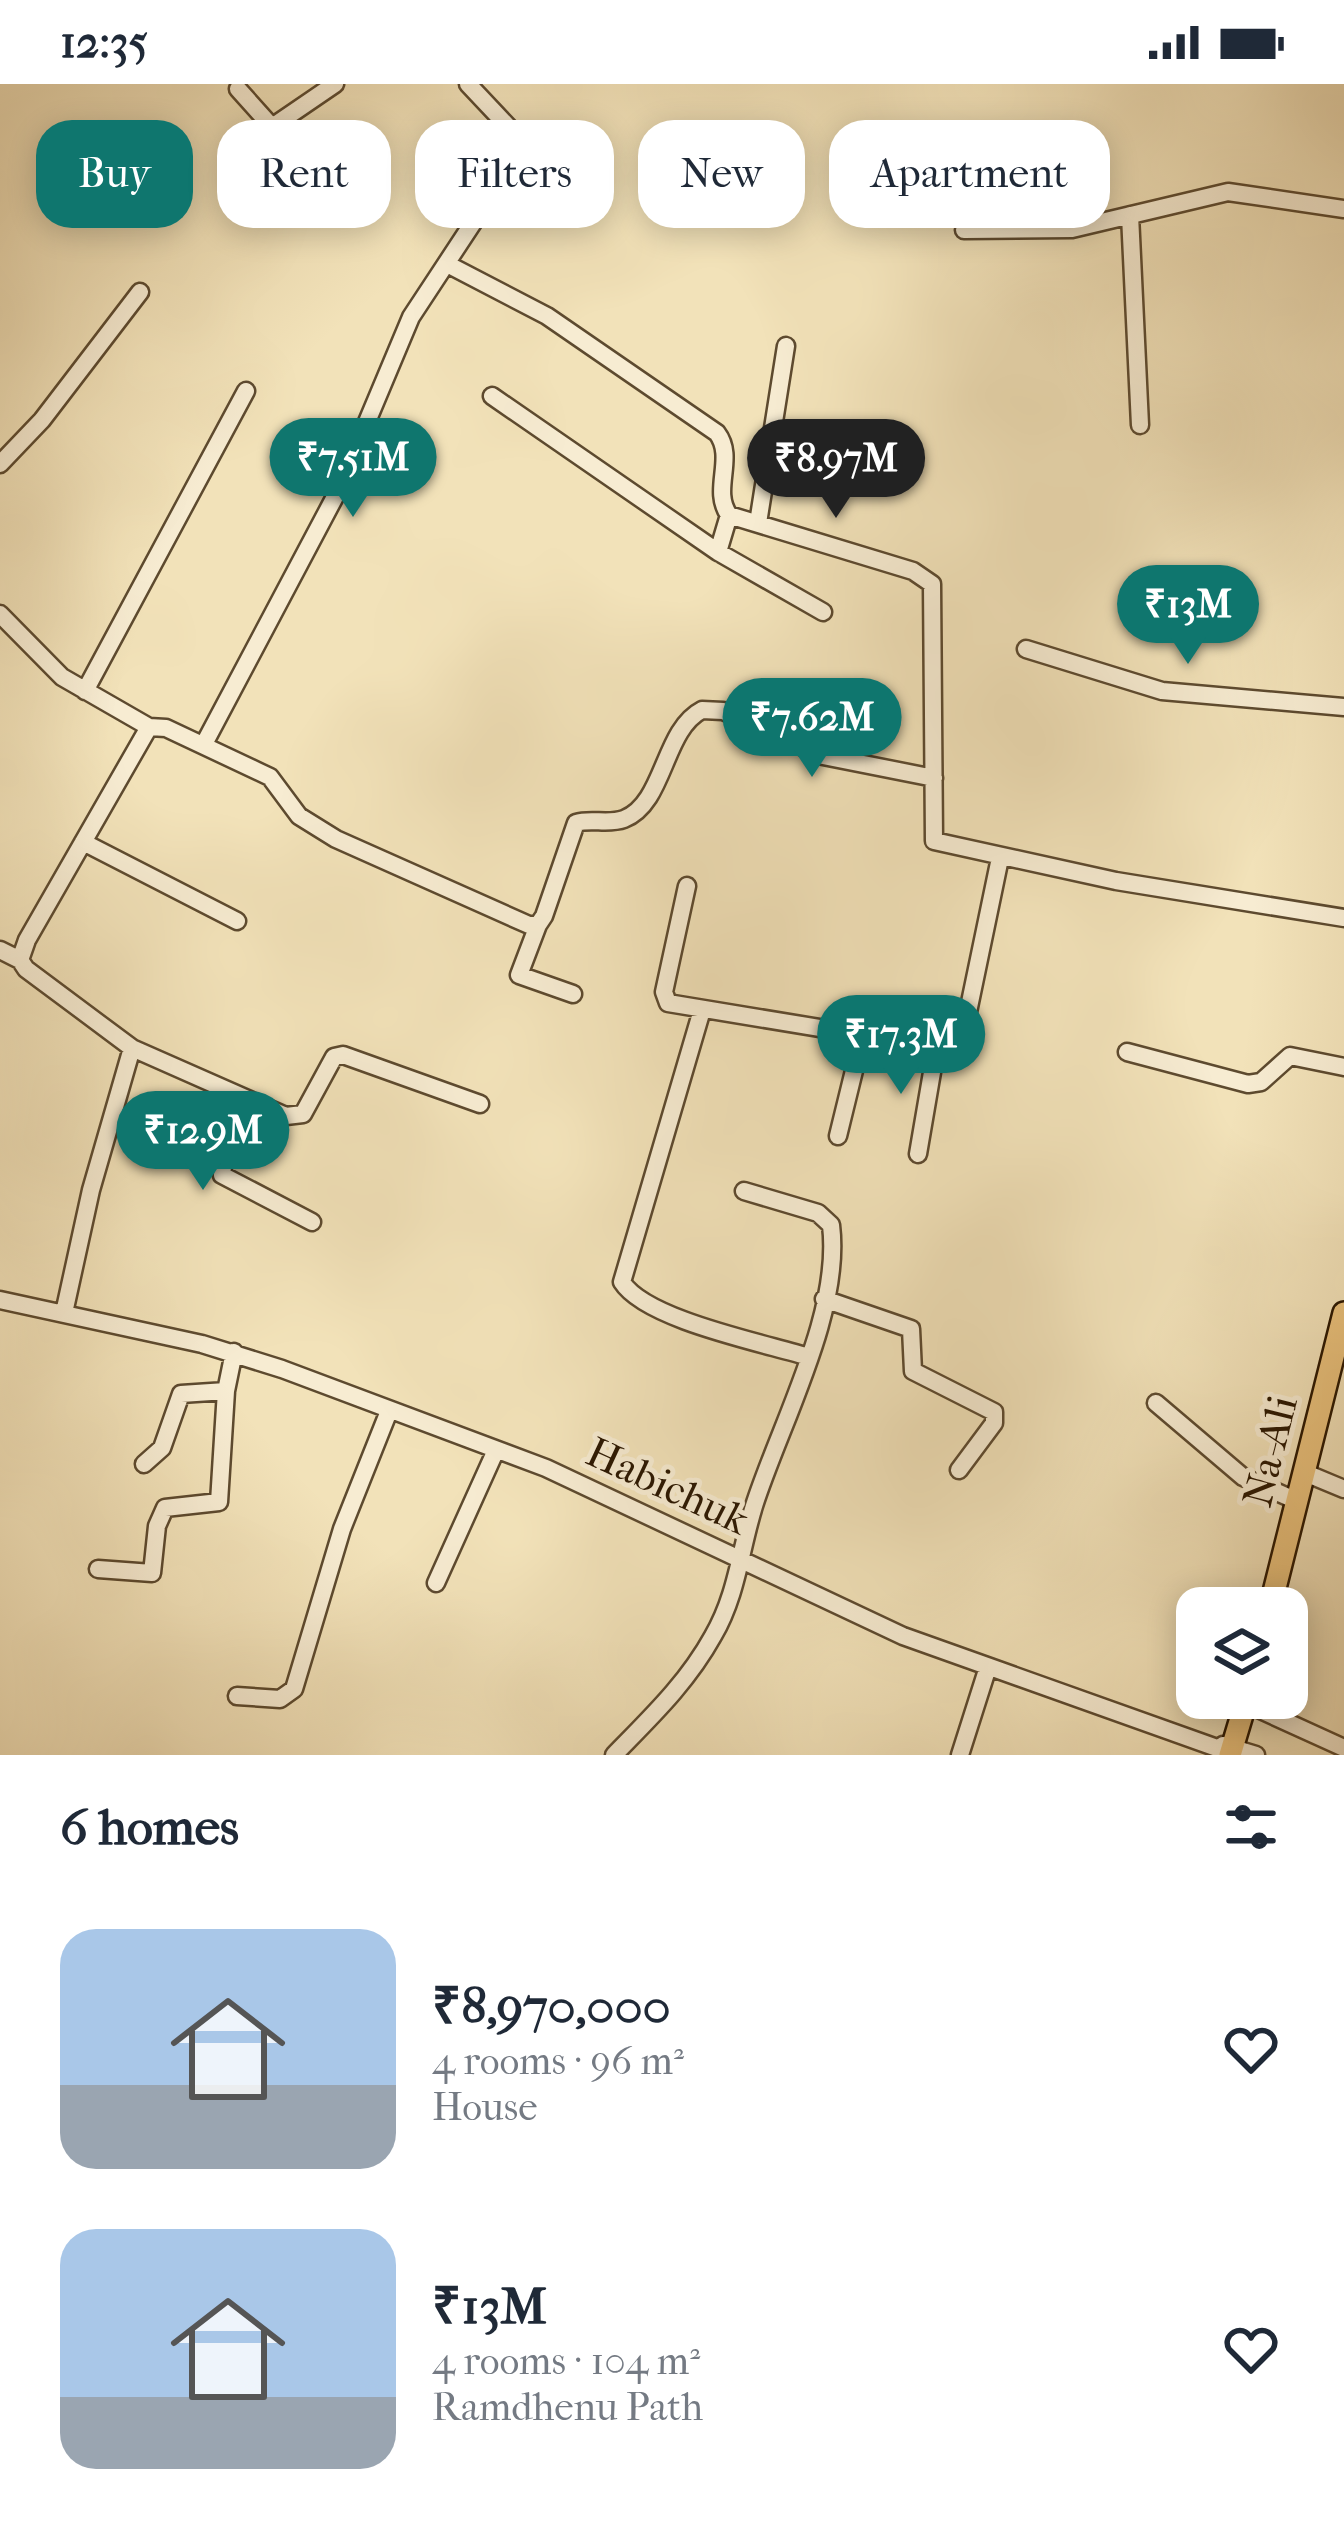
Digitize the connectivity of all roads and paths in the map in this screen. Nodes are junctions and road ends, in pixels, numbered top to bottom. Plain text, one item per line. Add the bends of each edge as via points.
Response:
1 (335, 84) edge
2 (468, 84) edge
3 (238, 89) dead end
4 (1344, 209) edge
5 (1130, 214) junction
6 (964, 230) dead end
7 (447, 265) junction
8 (140, 292) dead end
9 (786, 346) dead end
10 (245, 391) dead end
11 (492, 396) dead end
12 (1140, 425) dead end
13 (0, 464) edge
14 (729, 514) junction
15 (758, 523) junction
16 (718, 552) junction
17 (823, 612) dead end
18 (0, 614) edge
19 (1026, 649) dead end
20 (85, 691) junction
21 (1344, 706) edge
22 (149, 727) junction
23 (204, 744) junction
24 (934, 778) junction
25 (82, 842) junction
26 (1000, 858) junction
27 (687, 886) dead end
28 (1344, 918) edge
29 (237, 921) dead end
30 (538, 925) junction
31 (0, 950) edge
32 (20, 960) junction
33 (573, 994) dead end
34 (702, 1010) junction
35 (862, 1038) junction
36 (132, 1048) junction
37 (936, 1049) junction
38 (1127, 1052) dead end
39 (1344, 1066) edge
40 (250, 1103) junction
41 (480, 1104) dead end
42 (838, 1136) dead end
43 (918, 1154) dead end
44 (744, 1191) dead end
45 (312, 1222) dead end
46 (824, 1299) junction
47 (0, 1300) edge
48 (64, 1313) junction
49 (1344, 1313) edge
50 (234, 1352) junction
51 (809, 1357) junction
52 (226, 1391) junction
53 (1156, 1403) dead end
54 (389, 1411) junction
55 (496, 1450) junction
56 (144, 1464) dead end
57 (959, 1470) dead end
58 (1304, 1472) junction
59 (1344, 1489) edge
60 (1297, 1501) junction
61 (741, 1558) junction
62 (98, 1568) dead end
63 (436, 1583) dead end
64 (1275, 1587) edge
65 (988, 1667) junction
66 (237, 1696) dead end
67 (1241, 1719) edge
68 (1284, 1719) edge
69 (1344, 1748) edge
70 (1231, 1752) edge
71 (614, 1755) edge
72 (960, 1755) edge
73 (1256, 1755) edge

1 - 3 street via 272,127
2 - 7 street via 516,135 519,151
4 - 5 street via 1228,192
5 - 6 street via 1058,231
5 - 12 street
7 - 14 street via 547,316 717,433
7 - 23 street via 411,317 338,491
8 - 13 street
9 - 15 street
10 - 20 street
11 - 16 street
14 - 15 street
14 - 16 street
15 - 24 street via 914,571 932,584
16 - 17 street
18 - 20 street
19 - 21 street via 1162,691
20 - 22 street
22 - 23 street
22 - 25 street
23 - 30 street via 270,776 298,816 336,839
24 - 26 street via 934,841
24 - 30 street via 823,756 723,711 702,710 685,724 633,814 572,827
25 - 29 street
25 - 32 street
26 - 28 street
26 - 37 street via 962,1041
27 - 34 street via 664,998
30 - 33 street via 519,975
31 - 32 street
32 - 36 street
34 - 35 street
34 - 51 street via 622,1282 664,1311
35 - 37 street
35 - 42 street
36 - 40 street
36 - 48 street
37 - 43 street
38 - 39 street via 1248,1084 1290,1056
40 - 41 street via 296,1118 334,1057 343,1055
40 - 45 street via 222,1175
44 - 46 street via 818,1213 831,1225
46 - 51 street
46 - 57 street via 911,1329 913,1371 994,1412
47 - 48 street, Habichuk
48 - 50 street, Habichuk
49 - 58 main road, Na-Ali
50 - 52 street
50 - 54 street, Habichuk
51 - 61 street
52 - 56 street via 181,1394 162,1448
52 - 62 street via 219,1502 165,1508 152,1573
53 - 60 street via 1243,1477
54 - 55 street, Habichuk
54 - 66 street via 291,1695
55 - 61 street, Habichuk
55 - 63 street
58 - 59 street
58 - 60 main road, Na-Ali
60 - 64 main road, Na-Ali
61 - 65 street, Habichuk via 866,1620
61 - 71 street via 731,1601 698,1662
65 - 70 street, Habichuk
65 - 72 street
67 - 70 main road
68 - 69 street
70 - 73 street, Habichuk

